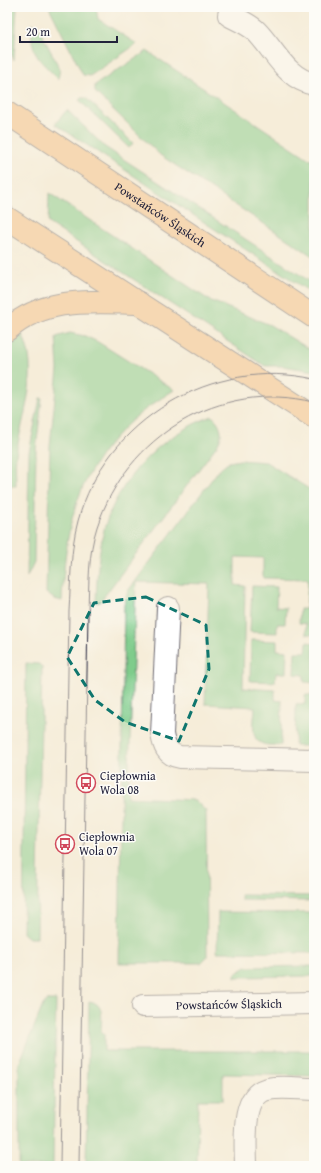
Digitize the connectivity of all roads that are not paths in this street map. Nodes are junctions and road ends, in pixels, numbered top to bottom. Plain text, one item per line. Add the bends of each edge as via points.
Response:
1 (229, 15) dead end
2 (314, 84) edge
3 (7, 113) edge
4 (7, 218) edge
5 (139, 303) junction
6 (314, 317) edge
7 (7, 330) edge
8 (314, 417) edge
9 (168, 608) dead end
10 (314, 760) edge
11 (314, 1003) edge
12 (143, 1006) dead end
13 (314, 1089) edge
14 (246, 1166) edge

1 - 2 street via 255,30 287,69 298,78
3 - 6 main road, Powstańców Śląskich
4 - 5 main road
5 - 7 main road via 77,302 52,305 16,322
5 - 8 main road
9 - 10 street via 162,734 167,751 174,756 203,758
11 - 12 street, Powstańców Śląskich
13 - 14 street via 267,1089 253,1097 246,1116

